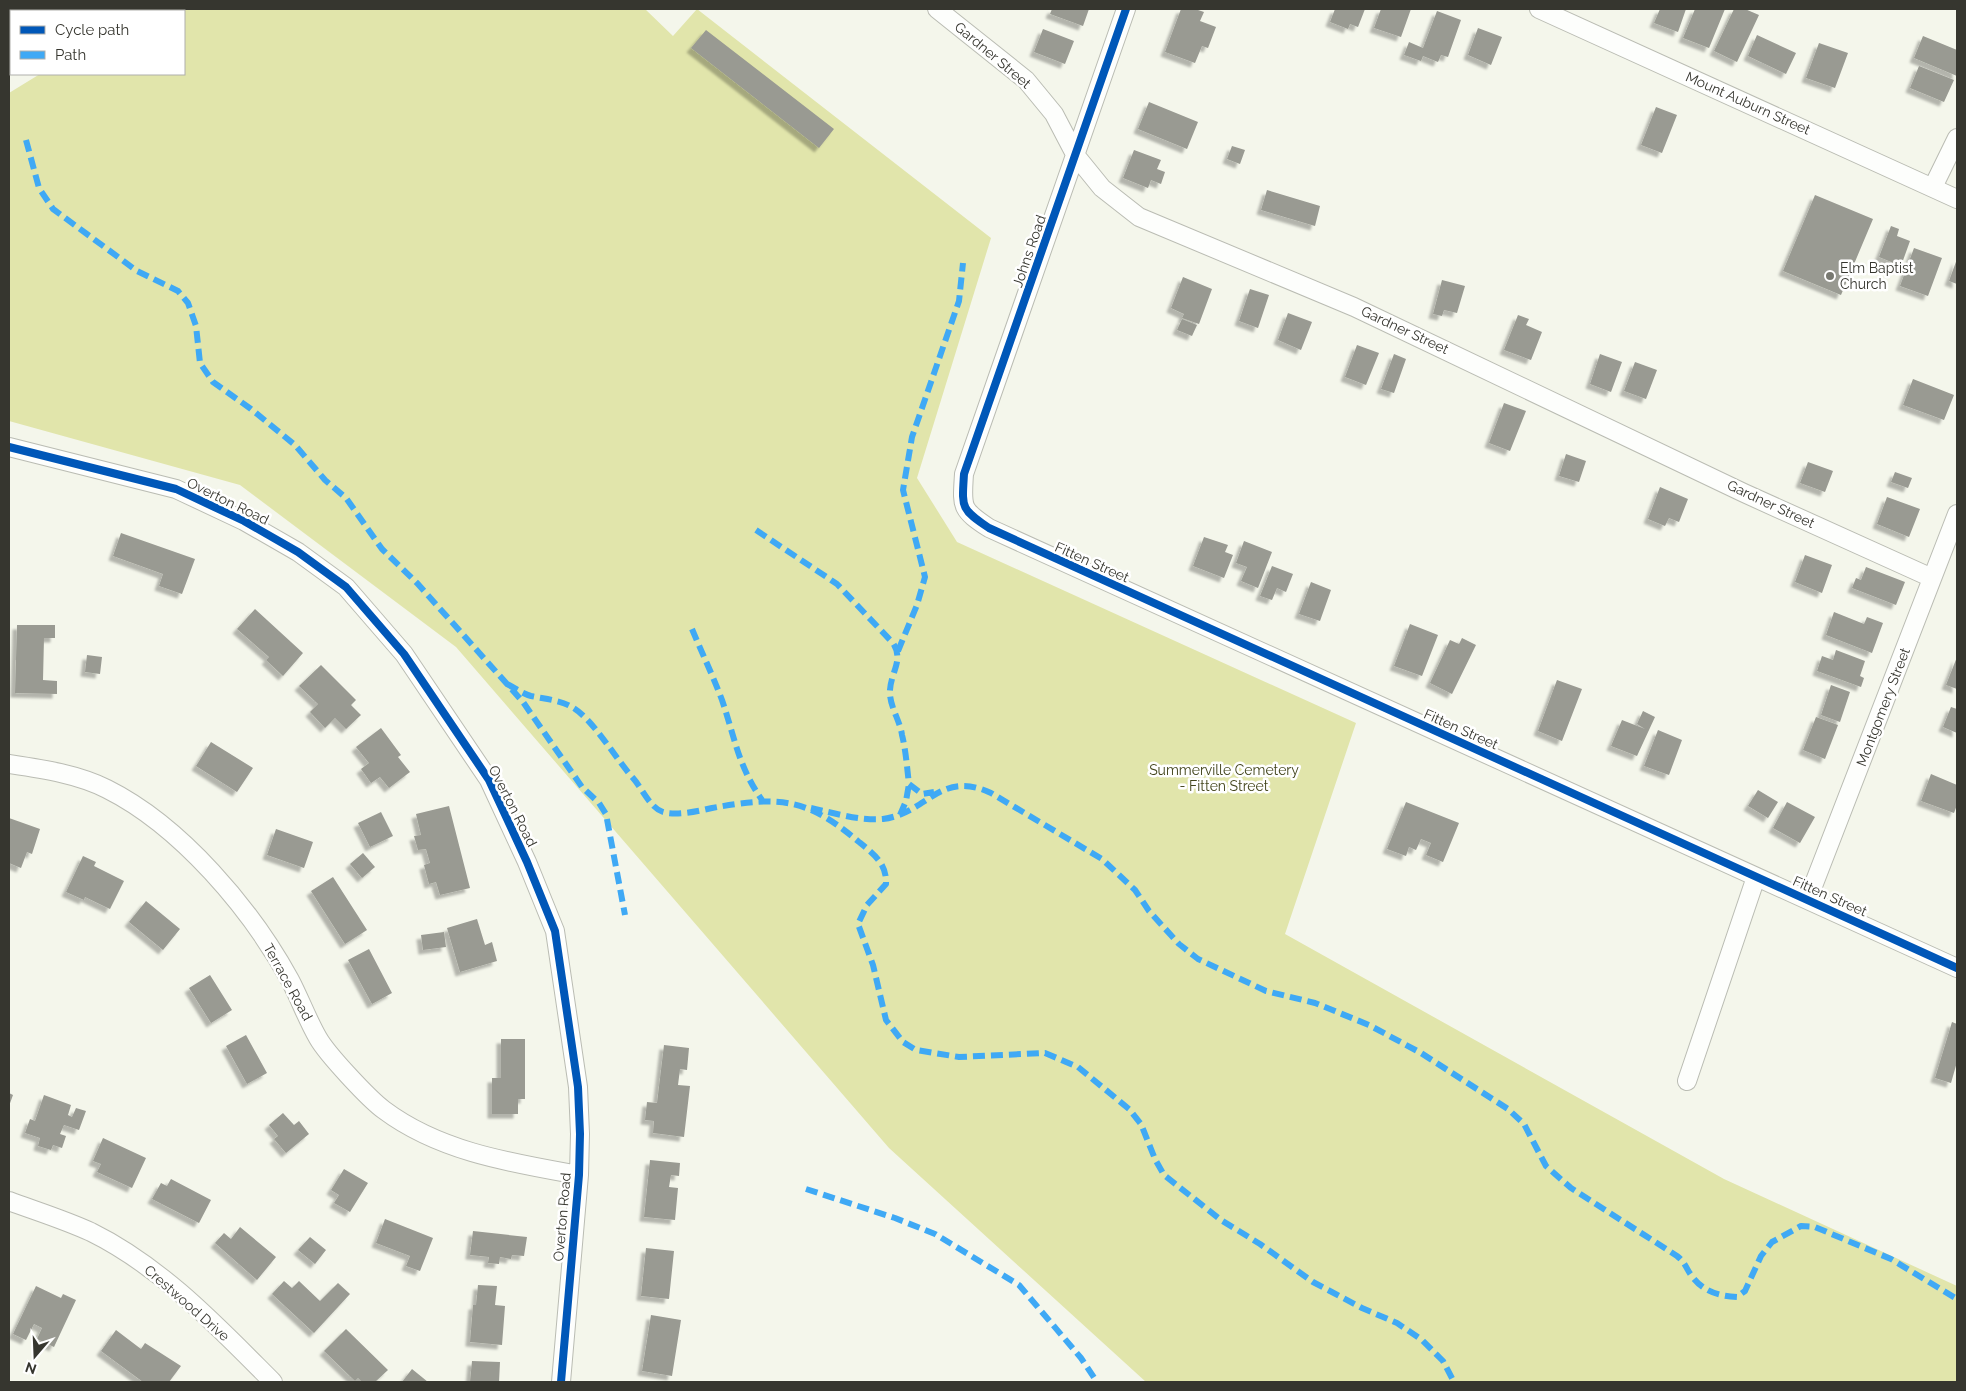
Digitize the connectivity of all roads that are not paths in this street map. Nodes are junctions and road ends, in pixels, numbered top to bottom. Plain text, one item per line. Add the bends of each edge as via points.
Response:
1 (937, 9) edge
2 (1126, 9) edge
3 (1539, 9) edge
4 (1957, 138) edge
5 (1076, 156) junction
6 (1933, 187) junction
7 (1957, 199) edge
8 (9, 447) edge
9 (962, 503) joint
10 (1957, 514) edge
11 (1932, 578) junction
12 (9, 764) edge
13 (1756, 877) junction
14 (1808, 899) junction
15 (1957, 968) edge
16 (1687, 1081) dead end
17 (579, 1175) junction
18 (9, 1201) edge
19 (273, 1382) edge
20 (561, 1382) edge

1 - 5 street, Gardner Street via 1026,80 1054,114
2 - 5 street, Johns Road
3 - 6 street, Mount Auburn Street
4 - 6 street
5 - 9 street, Johns Road via 964,474
5 - 11 street, Gardner Street via 1102,188 1140,217 1354,306 1744,493
6 - 7 street, Mount Auburn Street
8 - 17 street, Overton Road via 176,489 244,521 298,552 346,587 404,654 489,780 555,931 578,1087
9 - 13 street, Fitten Street via 973,518 988,528
10 - 11 street, Montgomery Street
11 - 14 street, Montgomery Street
12 - 17 street, Terrace Road via 56,772 106,789 151,817 206,866 252,920 290,980 319,1040 384,1109 430,1138 506,1162
13 - 14 street, Fitten Street
13 - 16 street
14 - 15 street, Fitten Street
17 - 20 street, Overton Road
18 - 19 street, Crestwood Drive via 91,1232 158,1274 212,1321

